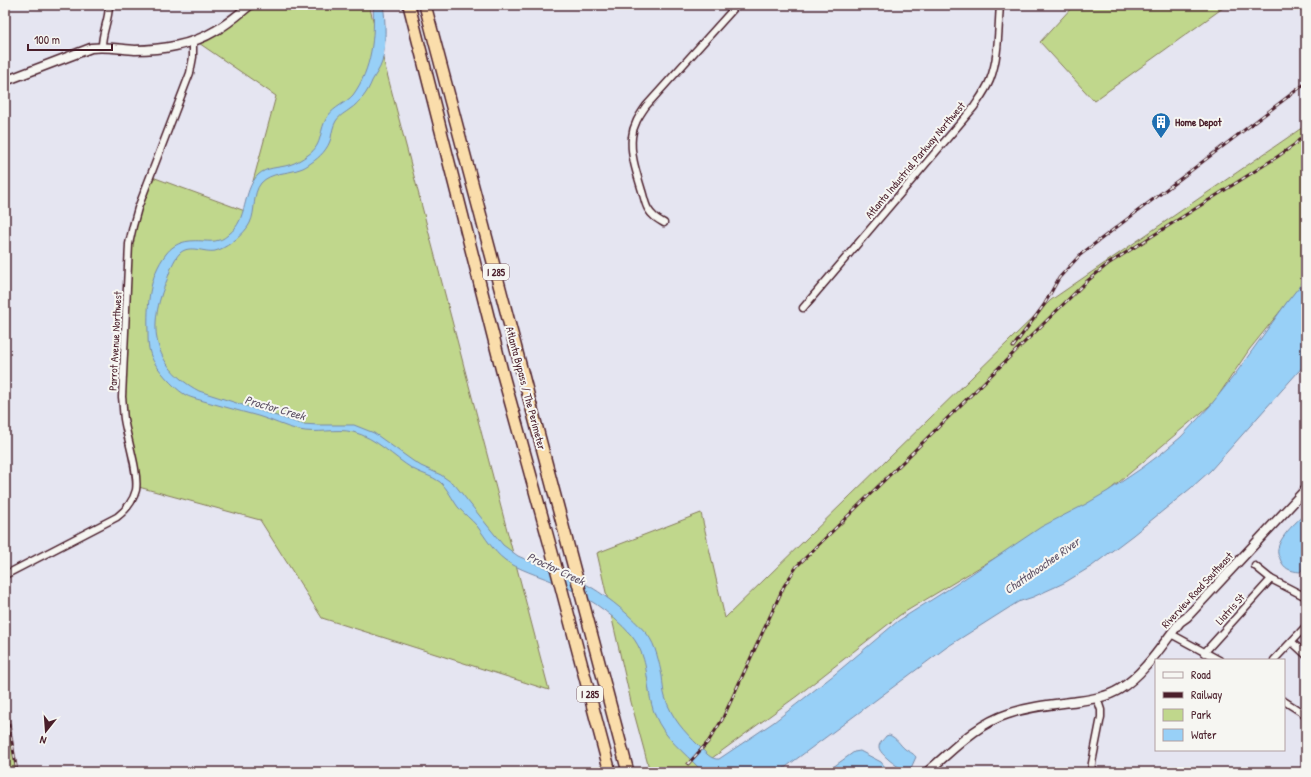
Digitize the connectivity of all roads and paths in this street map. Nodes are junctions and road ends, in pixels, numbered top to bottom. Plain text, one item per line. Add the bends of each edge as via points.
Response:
1 (109, 5) edge
2 (250, 5) edge
3 (409, 5) edge
4 (425, 5) edge
5 (737, 5) edge
6 (1000, 5) edge
7 (193, 42) junction
8 (102, 46) junction
9 (5, 81) edge
10 (664, 223) dead end
11 (803, 308) dead end
12 (1306, 489) edge
13 (1255, 566) dead end
14 (5, 575) edge
15 (1271, 579) junction
16 (1306, 597) edge
17 (1306, 626) edge
18 (1170, 634) junction
19 (1292, 642) junction
20 (1204, 653) junction
21 (1306, 655) edge
22 (1217, 659) edge
23 (1275, 659) edge
24 (1097, 698) junction
25 (1285, 702) edge
26 (1306, 715) edge
27 (610, 772) edge
28 (628, 772) edge
29 (927, 772) edge
30 (1091, 772) edge

1 - 8 street
2 - 7 street via 219,28
3 - 27 highway, Atlanta Bypass / The Perimeter / I 285 via 503,375
4 - 28 highway, Atlanta Bypass / The Perimeter / I 285
5 - 10 street via 646,106 634,126 631,147 647,208 654,217
6 - 11 street, Atlanta Industrial Parkway Northwest via 994,66 983,94
7 - 8 street via 136,50
7 - 14 street, Parrot Avenue Northwest via 190,73 138,208 129,244 122,397 136,489 132,500 117,518
8 - 9 street via 84,50
12 - 18 street, Riverview Road Southeast
13 - 15 street
15 - 16 street
15 - 20 street, Liatris St
17 - 19 street
18 - 20 street
18 - 24 street, Riverview Road Southeast via 1129,683 1109,695
19 - 21 street
19 - 23 street
20 - 22 street
24 - 29 street, Riverview Road Southeast via 1023,710 996,718 971,734
24 - 30 street via 1101,717
25 - 26 street

